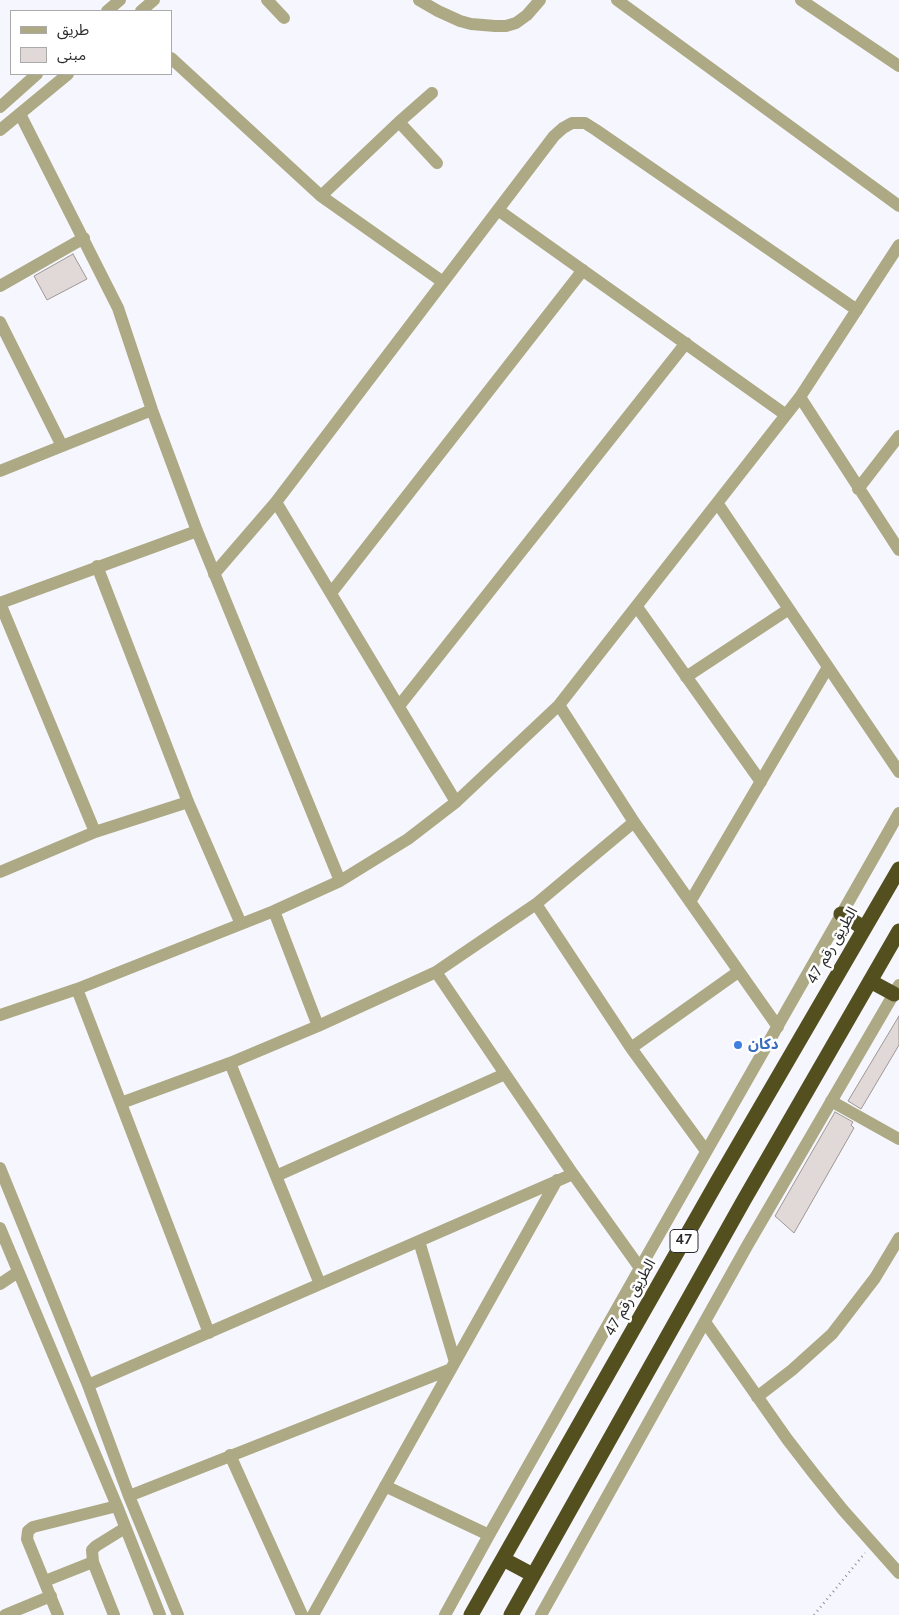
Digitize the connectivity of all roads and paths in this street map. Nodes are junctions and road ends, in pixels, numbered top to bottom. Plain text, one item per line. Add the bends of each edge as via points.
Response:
1 (120, 0) edge
2 (154, 0) edge
3 (267, 0) edge
4 (419, 0) edge
5 (540, 0) edge
6 (617, 0) edge
7 (801, 0) edge
8 (108, 10) edge
9 (142, 10) edge
10 (284, 18) dead end
11 (172, 59) edge
12 (899, 66) edge
13 (36, 75) edge
14 (67, 75) edge
15 (432, 93) dead end
16 (0, 106) edge
17 (20, 114) junction
18 (399, 122) junction
19 (0, 130) edge
20 (437, 163) dead end
21 (321, 196) junction
22 (899, 206) edge
23 (498, 210) junction
24 (84, 238) junction
25 (899, 245) edge
26 (583, 270) junction
27 (443, 282) junction
28 (0, 286) edge
29 (857, 310) junction
30 (0, 322) edge
31 (686, 343) junction
32 (800, 397) junction
33 (152, 410) junction
34 (786, 415) junction
35 (899, 436) edge
36 (62, 446) junction
37 (0, 471) edge
38 (858, 489) junction
39 (276, 502) junction
40 (718, 504) junction
41 (197, 531) junction
42 (899, 550) edge
43 (97, 566) junction
44 (214, 574) junction
45 (331, 593) junction
46 (0, 603) edge
47 (637, 607) junction
48 (789, 609) junction
49 (828, 667) junction
50 (686, 677) junction
51 (559, 705) junction
52 (399, 706) junction
53 (899, 772) edge
54 (760, 782) junction
55 (188, 802) junction
56 (456, 802) junction
57 (899, 813) edge
58 (634, 822) junction
59 (95, 832) junction
60 (899, 869) edge
61 (0, 872) edge
62 (340, 881) junction
63 (690, 902) junction
64 (536, 904) junction
65 (274, 911) junction
66 (841, 914) junction
67 (241, 924) junction
68 (864, 928) junction
69 (899, 931) edge
70 (436, 972) junction
71 (738, 972) junction
72 (870, 981) junction
73 (77, 989) junction
74 (896, 989) edge
75 (0, 1015) edge
76 (318, 1026) junction
77 (778, 1027) junction
78 (631, 1048) junction
79 (230, 1063) junction
80 (505, 1074) junction
81 (831, 1101) junction
82 (121, 1104) junction
83 (899, 1139) edge
84 (706, 1151) junction
85 (0, 1168) edge
86 (573, 1174) junction
87 (276, 1176) junction
88 (557, 1180) junction
89 (0, 1228) edge
90 (899, 1238) edge
91 (419, 1241) junction
92 (640, 1268) junction
93 (18, 1272) junction
94 (0, 1284) edge
95 (320, 1284) junction
96 (705, 1322) junction
97 (209, 1333) junction
98 (453, 1365) junction
99 (88, 1385) junction
100 (758, 1397) junction
101 (230, 1455) junction
102 (385, 1486) junction
103 (129, 1496) junction
104 (117, 1506) junction
105 (125, 1528) junction
106 (489, 1535) junction
107 (872, 1544) junction
108 (504, 1559) junction
109 (93, 1562) junction
110 (899, 1573) edge
111 (533, 1575) junction
112 (45, 1581) junction
113 (51, 1596) junction
114 (5, 1615) edge
115 (58, 1615) edge
116 (114, 1615) edge
117 (160, 1615) edge
118 (178, 1615) edge
119 (302, 1615) edge
120 (313, 1615) edge
121 (445, 1615) edge
122 (471, 1615) edge
123 (511, 1615) edge
124 (541, 1615) edge
125 (814, 1615) edge

1 - 8 street
2 - 9 street
3 - 10 street
4 - 5 street via 460,21 506,26 527,15
6 - 22 street
7 - 12 street
11 - 21 street
13 - 16 street
14 - 17 street
15 - 18 street
17 - 19 street
17 - 24 street
18 - 20 street
18 - 21 street
21 - 27 street
23 - 26 street
23 - 27 street
23 - 29 street via 554,136 572,122 585,123
24 - 28 street
24 - 33 street via 118,308
25 - 29 street
26 - 31 street
26 - 45 street
27 - 39 street
29 - 32 street
30 - 36 street
31 - 34 street
31 - 52 street
32 - 34 street
32 - 38 street
33 - 36 street
33 - 41 street
34 - 40 street
35 - 38 street
36 - 37 street
38 - 42 street
39 - 44 street
39 - 45 street
40 - 47 street
40 - 48 street
41 - 43 street
41 - 44 street
43 - 46 street
43 - 55 street
44 - 62 street
45 - 52 street
46 - 59 street
47 - 50 street
47 - 51 street
48 - 49 street
48 - 50 street
49 - 53 street
49 - 54 street
50 - 54 street
51 - 56 street
51 - 58 street
52 - 56 street
54 - 63 street
55 - 59 street
55 - 67 street
56 - 62 street via 408,839
57 - 66 street
58 - 63 street
58 - 64 street
59 - 61 street
60 - 68 highway, الطريق رقم 47 / 47
62 - 65 street
63 - 71 street
64 - 70 street
64 - 78 street
65 - 67 street
65 - 76 street
66 - 68 highway
66 - 77 street
67 - 73 street
68 - 108 highway, الطريق رقم 47 / 47
69 - 72 highway, 47
70 - 76 street
70 - 80 street
71 - 77 street
71 - 78 street
72 - 74 highway
72 - 111 highway, 47
73 - 75 street
73 - 82 street
74 - 81 street
76 - 79 street
77 - 84 street
78 - 84 street
79 - 82 street
79 - 87 street
80 - 86 street
80 - 87 street
81 - 83 street
81 - 96 street
82 - 97 street
84 - 92 street
85 - 99 street
86 - 88 street
86 - 92 street
87 - 95 street
88 - 91 street
88 - 98 street
89 - 93 street
90 - 100 street via 876,1278 832,1334
91 - 95 street
91 - 98 street
92 - 106 street
93 - 94 street
93 - 104 street
95 - 97 street
96 - 100 street
96 - 124 street
97 - 99 street
98 - 101 street
98 - 102 street
99 - 103 street
100 - 107 street via 814,1474
101 - 103 street
101 - 119 street
102 - 106 street
102 - 120 street
103 - 118 street
104 - 105 street
104 - 112 street via 30,1528 26,1535
105 - 109 street via 92,1550
105 - 117 street
106 - 121 street
107 - 110 street
107 - 125 path
108 - 111 highway
108 - 122 highway, الطريق رقم 47 / 47
109 - 112 street
109 - 116 street
111 - 123 highway, 47
112 - 113 street
113 - 114 street
113 - 115 street

